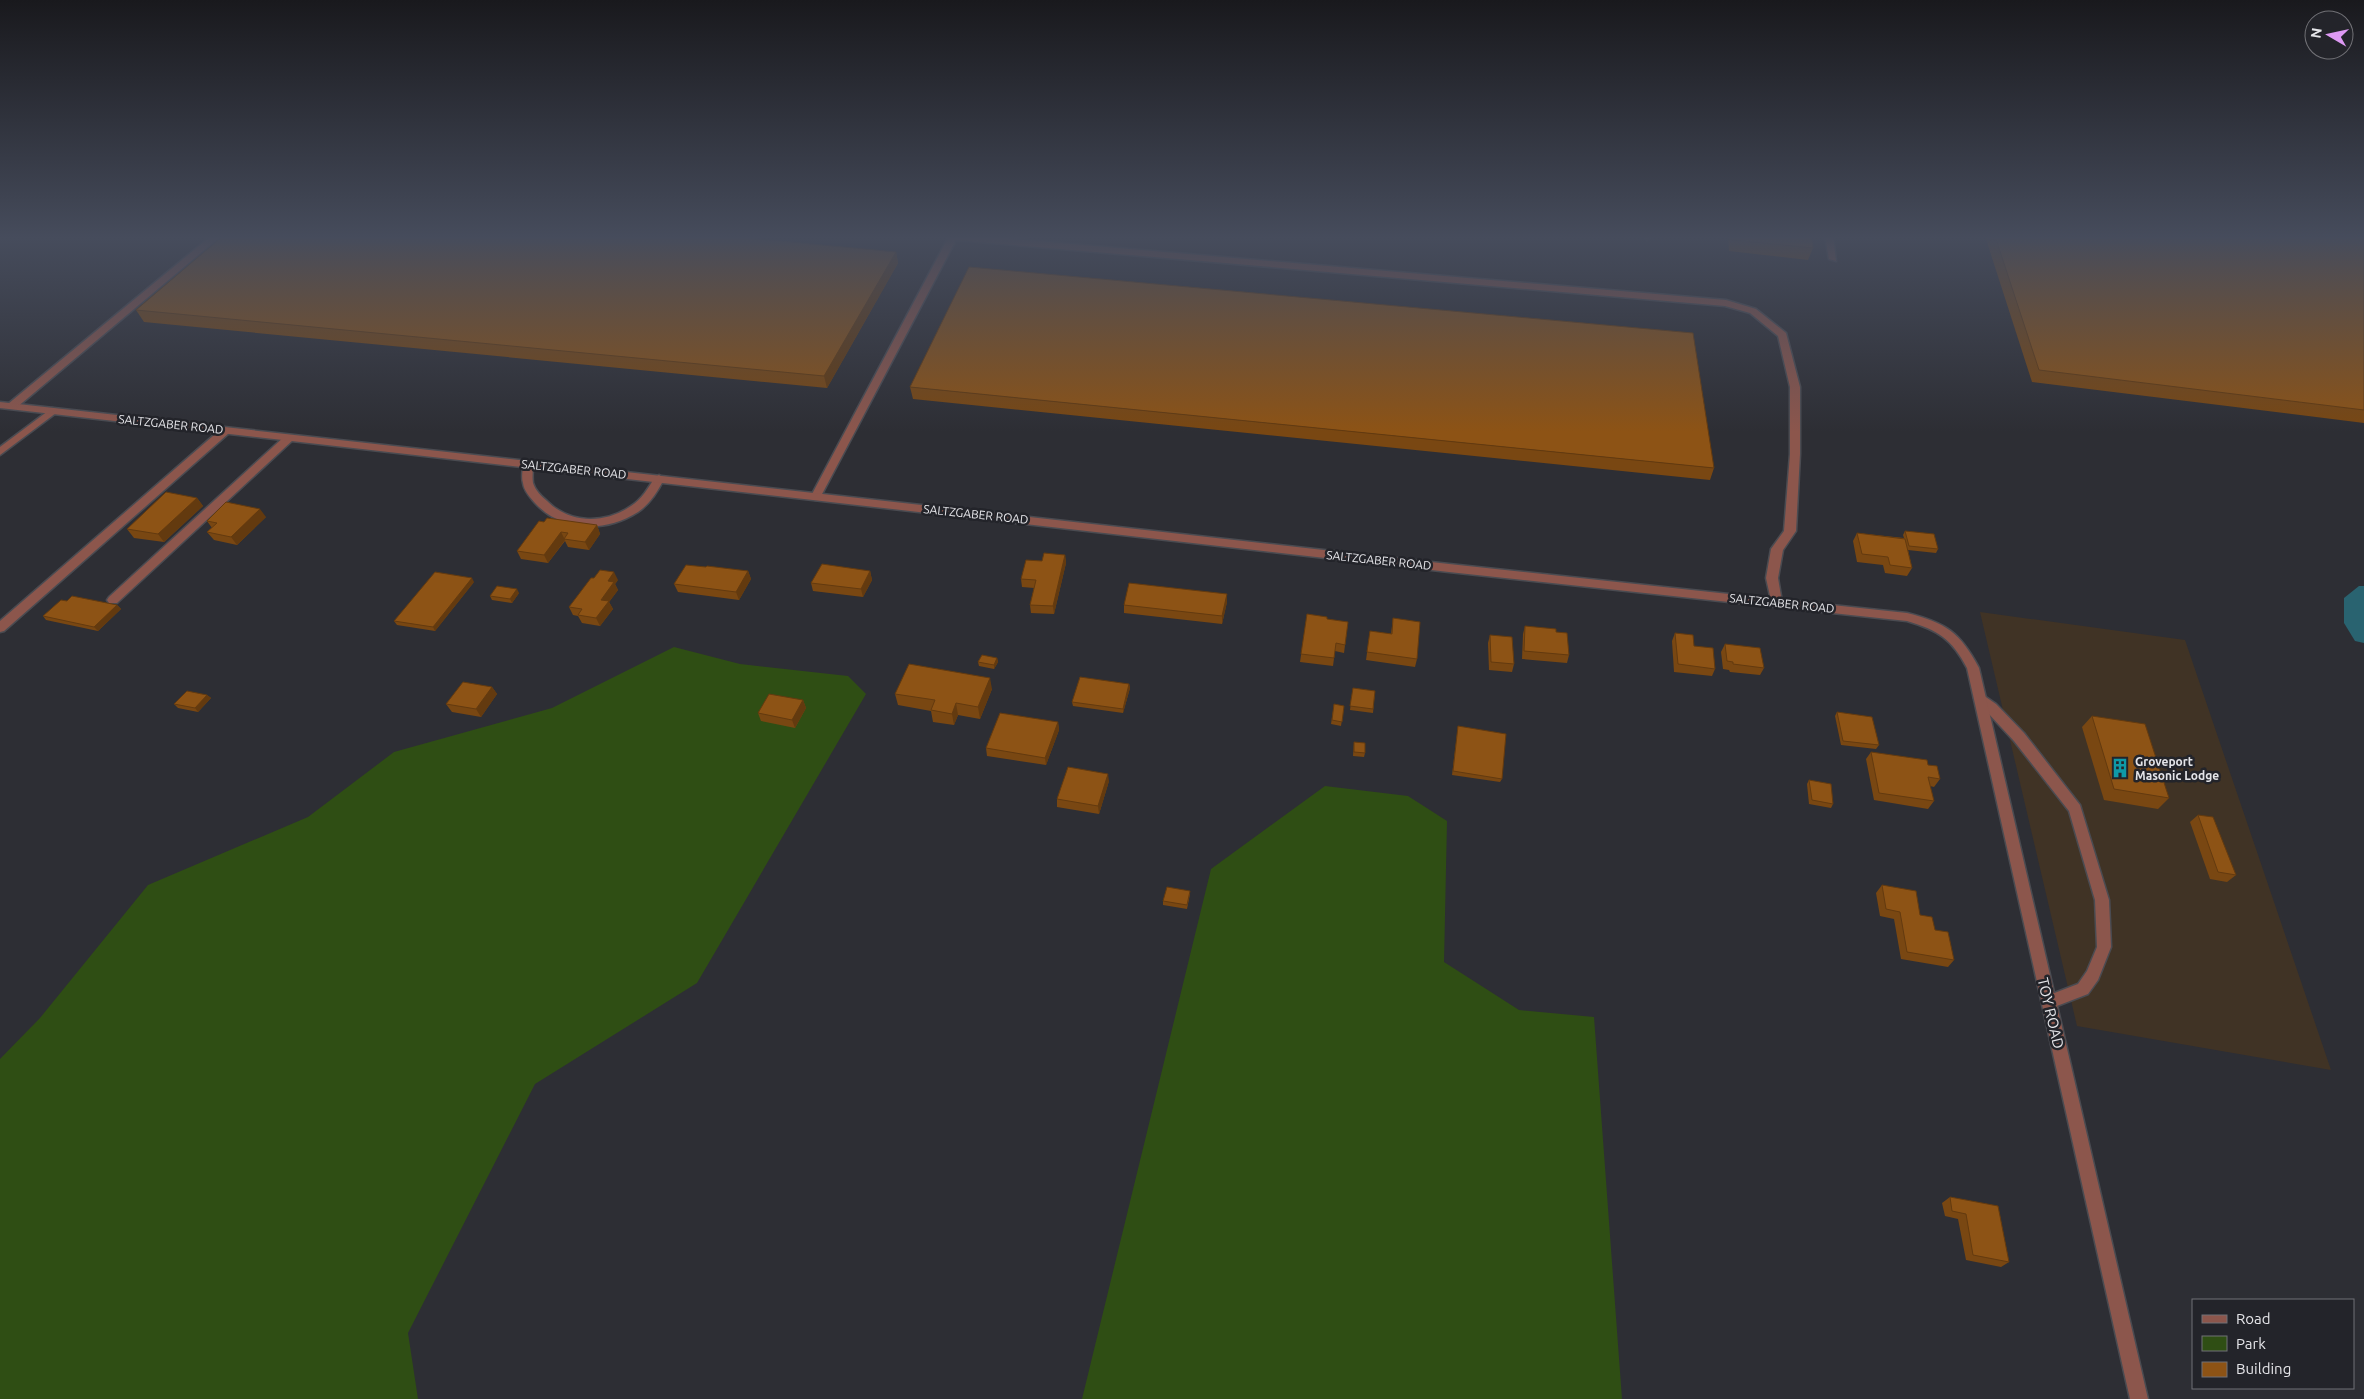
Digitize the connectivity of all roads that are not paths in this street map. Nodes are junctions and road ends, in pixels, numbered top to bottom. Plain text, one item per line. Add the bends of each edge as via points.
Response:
1 (138, 301) edge
2 (916, 301) edge
3 (1695, 301) edge
4 (0, 405) edge
5 (12, 406) junction
6 (52, 411) junction
7 (225, 430) junction
8 (290, 438) junction
9 (0, 452) edge
10 (528, 464) junction
11 (659, 479) junction
12 (816, 496) junction
13 (113, 600) dead end
14 (1776, 602) junction
15 (0, 628) edge
16 (1950, 633) joint
17 (1980, 698) junction
18 (2048, 1002) junction
19 (2139, 1399) edge

1 - 5 street
2 - 12 street
3 - 14 street via 1753,311 1783,335 1795,387 1795,454 1790,532 1776,549 1772,578
4 - 5 street, SALTZGABER ROAD
5 - 6 street, SALTZGABER ROAD
6 - 7 street, SALTZGABER ROAD
6 - 9 street
7 - 8 street, SALTZGABER ROAD
7 - 15 street
8 - 10 street, SALTZGABER ROAD
8 - 13 street
10 - 11 street, SALTZGABER ROAD
10 - 11 street via 528,485 540,502 552,515 572,522 607,521 636,508
11 - 12 street, SALTZGABER ROAD
12 - 14 street, SALTZGABER ROAD
14 - 16 street, SALTZGABER ROAD via 1907,617 1928,622
16 - 17 street, TOY ROAD via 1964,649 1973,668
17 - 18 street, TOY ROAD
17 - 18 street via 2019,737 2076,809 2102,900 2104,947 2093,974 2083,989
18 - 19 street, TOY ROAD

